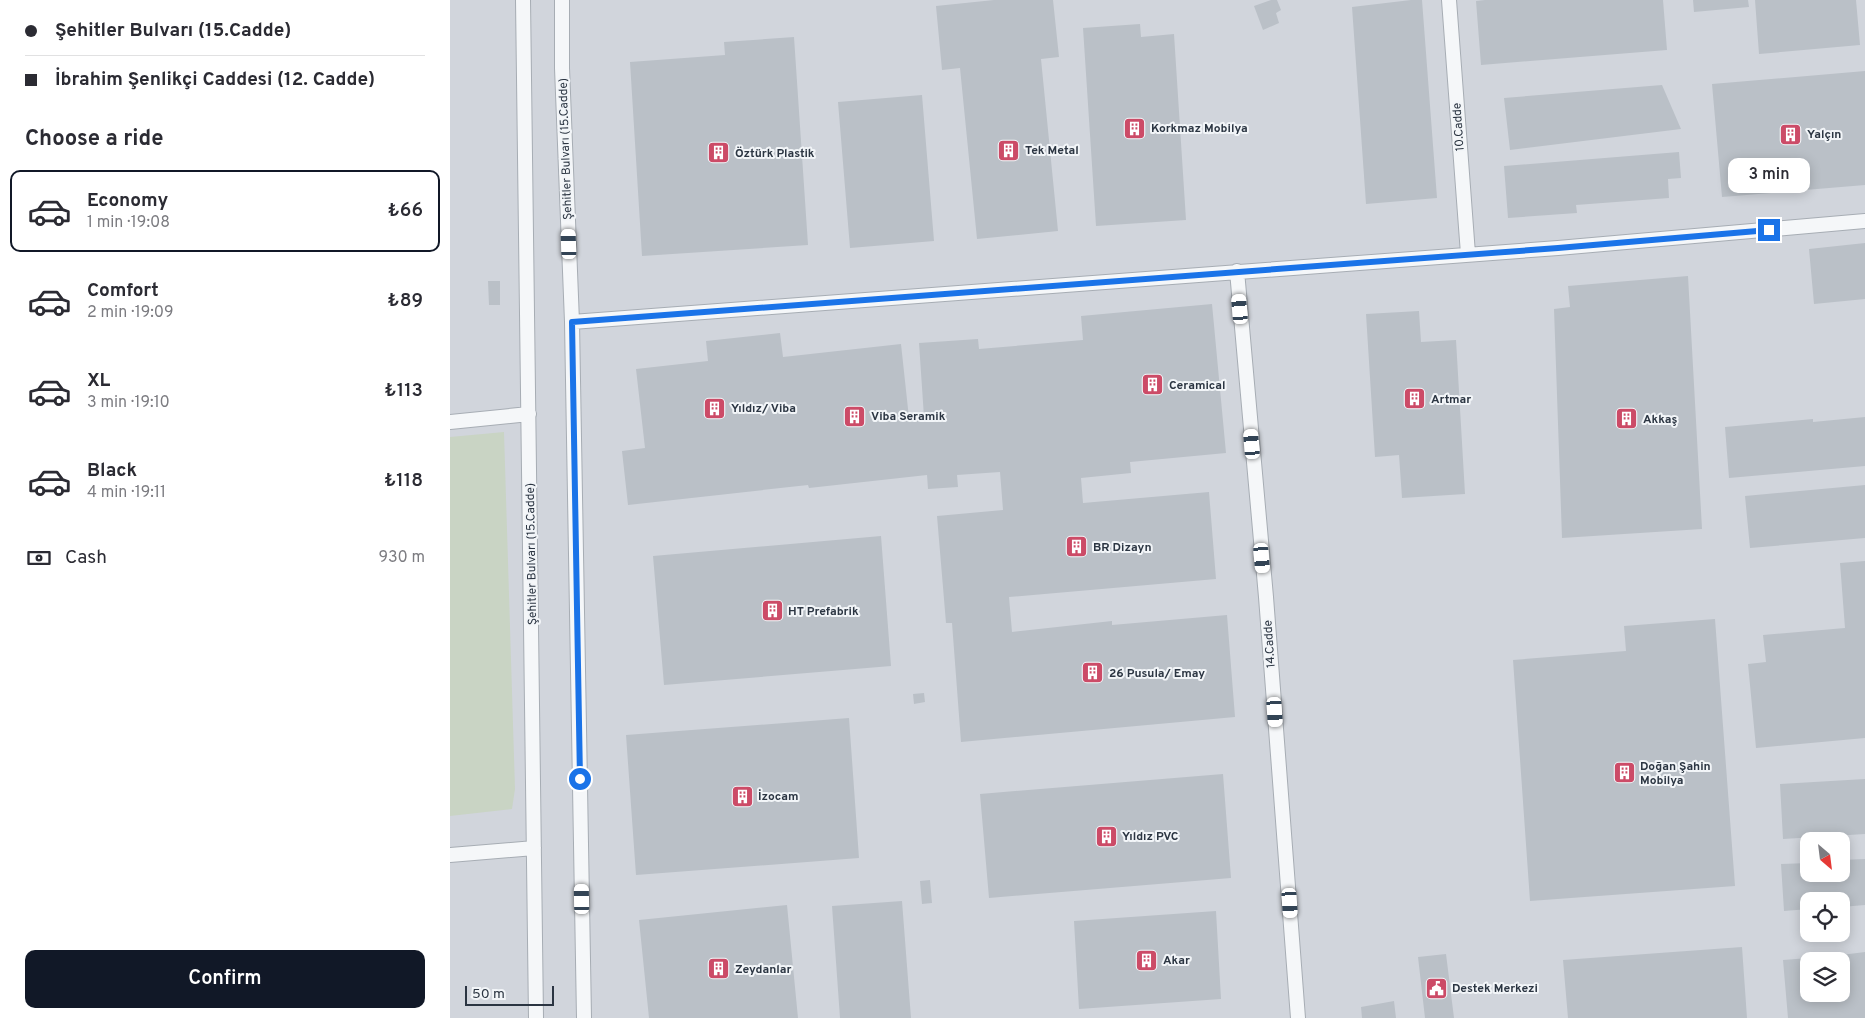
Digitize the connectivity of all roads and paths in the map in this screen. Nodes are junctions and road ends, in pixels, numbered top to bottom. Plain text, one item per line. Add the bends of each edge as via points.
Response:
1 (523, 0) edge
2 (562, 0) edge
3 (1449, 0) edge
4 (1865, 221) edge
5 (1468, 254) junction
6 (1237, 271) junction
7 (572, 322) junction
8 (529, 414) junction
9 (450, 422) edge
10 (534, 848) junction
11 (450, 855) edge
12 (536, 1018) edge
13 (584, 1018) edge
14 (1298, 1018) edge

1 - 8 street, Şehitler Bulvarı (15.Cadde)
2 - 7 street, Şehitler Bulvarı (15.Cadde)
3 - 5 street, 10.Cadde
4 - 5 street
5 - 6 street
6 - 7 street
6 - 14 street, 14.Cadde
7 - 13 street, Şehitler Bulvarı (15.Cadde)
8 - 9 street
8 - 10 street, Şehitler Bulvarı (15.Cadde)
10 - 11 street
10 - 12 street, Şehitler Bulvarı (15.Cadde)

